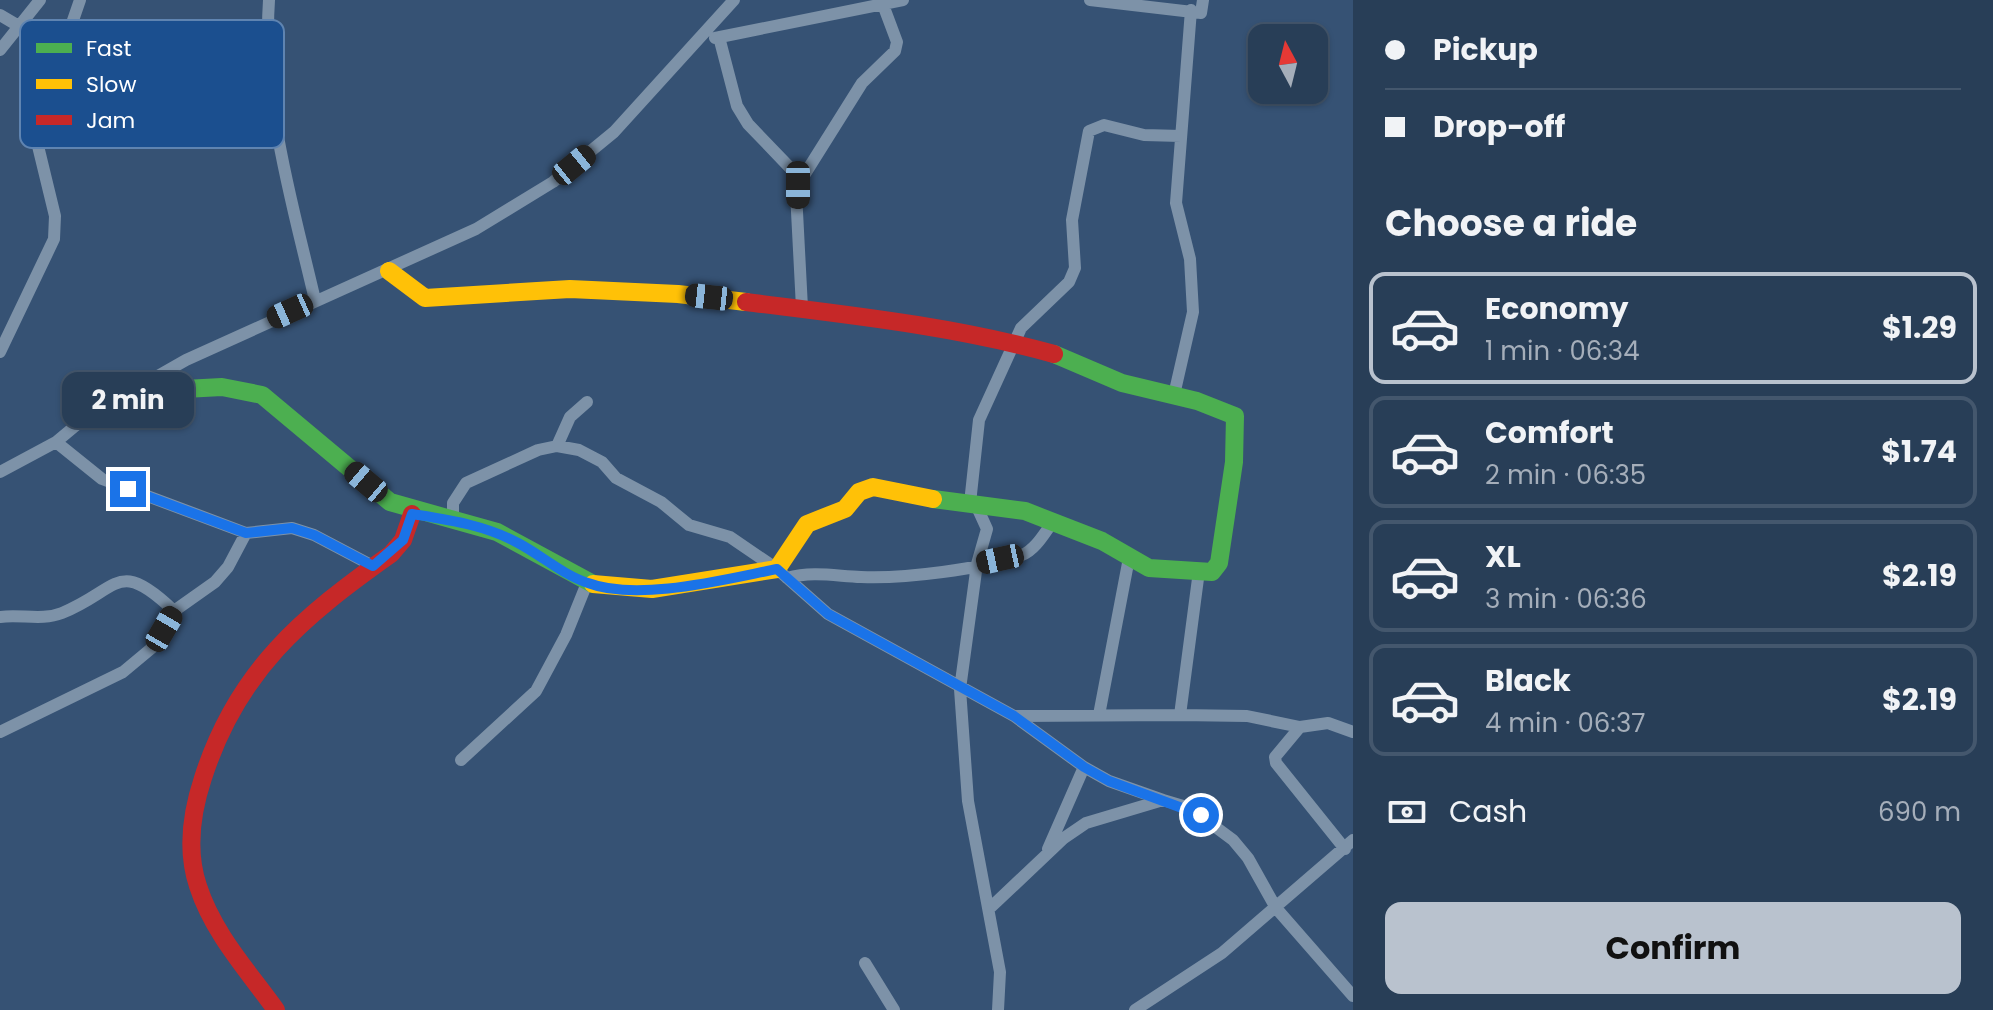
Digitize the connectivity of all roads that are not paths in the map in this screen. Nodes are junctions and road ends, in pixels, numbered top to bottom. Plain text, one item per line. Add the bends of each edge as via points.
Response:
1 (40, 0) edge
2 (80, 0) edge
3 (734, 0) edge
4 (903, 0) edge
5 (1090, 0) edge
6 (1203, 0) edge
7 (882, 2) edge
8 (1191, 10) junction
9 (0, 15) edge
10 (22, 20) edge
11 (73, 20) edge
12 (20, 22) edge
13 (17, 25) junction
14 (719, 37) junction
15 (700, 41) junction
16 (0, 50) edge
17 (1181, 136) junction
18 (38, 148) edge
19 (279, 148) edge
20 (798, 185) junction
21 (389, 271) junction
22 (315, 300) junction
23 (802, 308) junction
24 (1014, 343) junction
25 (0, 352) edge
26 (128, 392) junction
27 (1174, 395) junction
28 (587, 402) dead end
29 (56, 442) junction
30 (557, 446) junction
31 (0, 472) edge
32 (973, 505) junction
33 (412, 514) junction
34 (453, 521) junction
35 (1052, 523) junction
36 (246, 533) junction
37 (1129, 558) junction
38 (977, 564) junction
39 (373, 566) junction
40 (1199, 571) junction
41 (782, 574) junction
42 (587, 583) junction
43 (174, 611) junction
44 (0, 617) edge
45 (960, 689) junction
46 (1099, 715) junction
47 (1180, 715) junction
48 (1014, 716) junction
49 (1300, 727) junction
50 (0, 732) edge
51 (1353, 732) edge
52 (461, 760) dead end
53 (1084, 767) junction
54 (1163, 800) junction
55 (1349, 844) edge
56 (1046, 854) junction
57 (990, 908) junction
58 (1276, 908) junction
59 (865, 963) dead end
60 (1353, 996) edge
61 (276, 1010) edge
62 (894, 1010) edge
63 (998, 1010) edge
64 (1135, 1010) edge

1 - 10 street
2 - 11 street
3 - 15 street
4 - 7 street
5 - 8 street
6 - 8 street via 1201,13
7 - 14 street
7 - 20 street via 897,42 895,51 862,83
8 - 17 street
9 - 13 street
12 - 13 street
13 - 16 street
14 - 15 street
14 - 20 street via 737,106 795,173
15 - 21 street via 614,132 553,182 476,229
17 - 24 street via 1144,135 1104,125 1089,131 1072,220 1075,268 1069,282 1021,328
17 - 27 street via 1176,211 1190,259 1193,312
18 - 25 street via 55,216 54,239
19 - 22 street
20 - 23 street
21 - 22 street
21 - 23 street via 425,298 570,289
22 - 26 street
23 - 24 street
24 - 27 street via 1122,383
24 - 32 street via 979,420
26 - 29 street
26 - 33 street via 222,387 262,395 390,502
27 - 40 street via 1235,416 1219,563 1212,572
28 - 30 street via 570,417
29 - 31 street
29 - 36 street via 102,479
30 - 34 street via 466,483 453,503
30 - 41 street via 602,462 616,478 661,502 689,525 730,537
32 - 35 street via 1025,511
32 - 38 street via 987,529
32 - 41 street via 865,488 845,509 807,524
33 - 34 street
33 - 39 street via 403,540
34 - 42 street via 517,542
35 - 37 street via 1102,541
35 - 38 street via 1023,554
36 - 39 street via 292,528
36 - 43 street via 215,582
37 - 40 street via 1149,568
37 - 46 street
38 - 41 street via 864,578
38 - 45 street
39 - 61 street via 282,638 254,671 209,755 194,808 189,845 208,914
40 - 47 street
41 - 42 street via 638,589
41 - 45 street via 828,614
42 - 52 street via 536,691
43 - 44 street via 150,588 122,581 61,613
43 - 50 street via 153,647 123,672
45 - 48 street
45 - 57 street via 968,801
46 - 47 street
46 - 48 street
47 - 49 street via 1247,716
48 - 53 street
49 - 51 street via 1328,723
49 - 55 street via 1277,751 1276,763
53 - 54 street
53 - 56 street
54 - 56 street via 1086,823
54 - 58 street via 1190,808 1233,840
55 - 58 street
56 - 57 street
57 - 63 street via 1000,972
58 - 60 street
58 - 64 street via 1222,953
59 - 62 street

